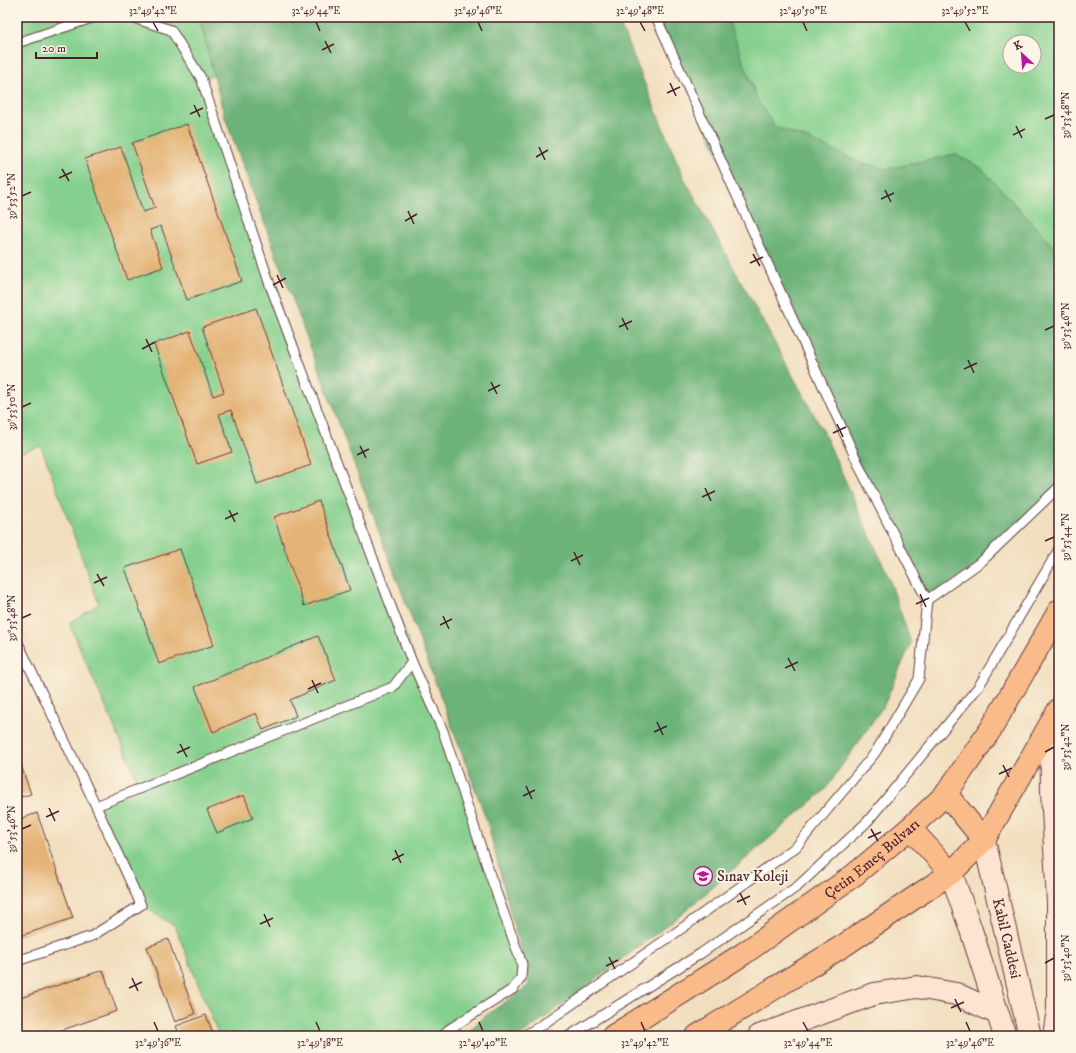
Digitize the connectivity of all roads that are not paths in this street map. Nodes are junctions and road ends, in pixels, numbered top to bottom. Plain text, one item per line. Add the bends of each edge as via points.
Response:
1 (95, 17) edge
2 (130, 17) edge
3 (656, 17) edge
4 (17, 43) edge
5 (1059, 487) edge
6 (1059, 549) edge
7 (927, 600) junction
8 (1059, 611) edge
9 (17, 641) edge
10 (412, 662) junction
11 (1055, 717) edge
12 (946, 794) junction
13 (96, 806) junction
14 (910, 828) junction
15 (984, 840) junction
16 (951, 873) junction
17 (17, 961) edge
18 (997, 1013) junction
19 (443, 1036) edge
20 (523, 1036) edge
21 (569, 1036) edge
22 (612, 1036) edge
23 (697, 1036) edge
24 (759, 1036) edge
25 (1005, 1036) edge
26 (1030, 1036) edge
27 (1054, 1036) edge

1 - 4 lane
2 - 10 lane via 170,30 201,78 270,285
3 - 7 lane via 861,470
5 - 7 lane via 982,561
6 - 21 lane via 979,686 867,822 798,886 700,954
7 - 20 lane via 919,679 875,753 796,847 665,941
8 - 12 main road, Çetin Emeç Bulvarı via 991,729
9 - 13 lane
10 - 13 lane via 393,687
10 - 19 lane via 443,731 522,964 521,978 513,989 448,1030
11 - 15 main road
11 - 27 main road via 1052,791 1058,903 1058,1008
12 - 14 main road, Çetin Emeç Bulvarı
12 - 15 main road
13 - 17 lane via 142,905 92,936
14 - 16 main road
14 - 22 main road, Çetin Emeç Bulvarı via 854,875 743,954
15 - 16 main road
15 - 26 main road, Kabil Caddesi
16 - 18 main road, Kabil Caddesi
16 - 23 main road via 846,944
18 - 24 main road via 956,994 917,987 874,994
18 - 25 main road, Kabil Caddesi

